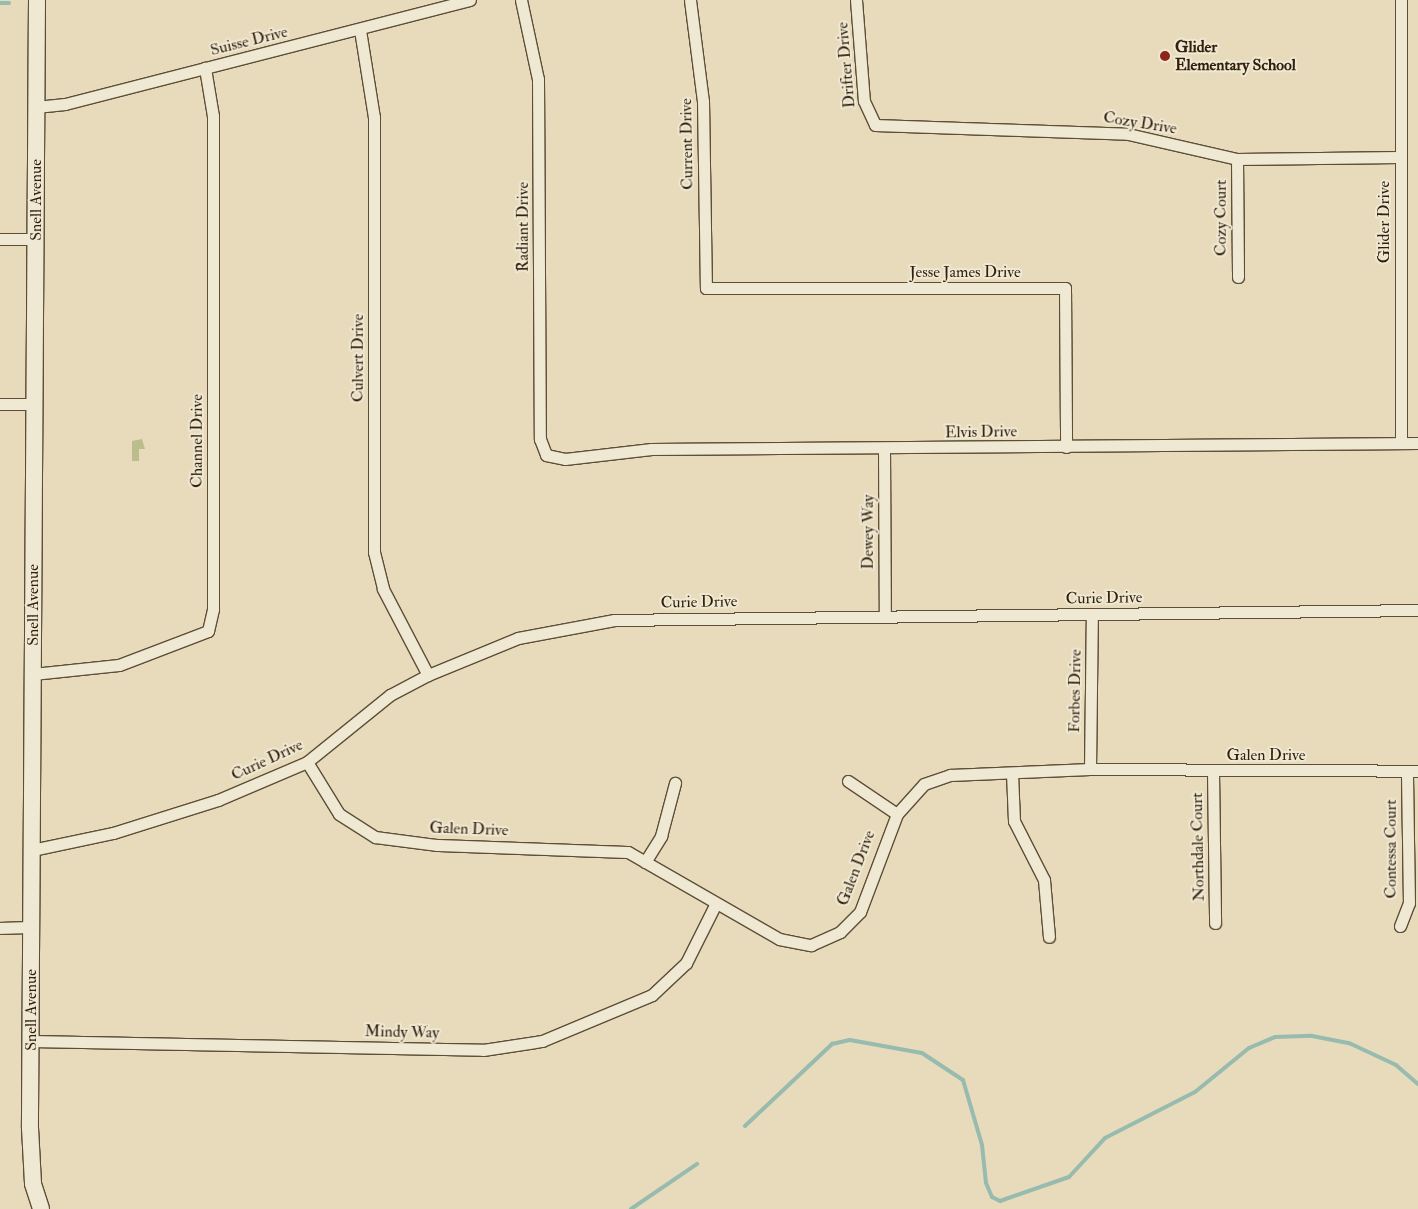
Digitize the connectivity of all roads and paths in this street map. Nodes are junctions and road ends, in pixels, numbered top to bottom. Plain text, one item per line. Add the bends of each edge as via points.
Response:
1 (37, 0) edge
2 (470, 0) edge
3 (521, 0) edge
4 (690, 0) edge
5 (856, 0) edge
6 (1401, 0) edge
7 (360, 30) junction
8 (205, 68) junction
9 (36, 107) junction
10 (875, 125) joint
11 (1399, 157) junction
12 (1237, 159) junction
13 (0, 239) edge
14 (35, 239) junction
15 (1238, 277) dead end
16 (706, 288) joint
17 (0, 404) edge
18 (34, 404) junction
19 (1401, 443) junction
20 (1418, 443) edge
21 (1066, 447) junction
22 (884, 449) junction
23 (546, 455) joint
24 (1418, 610) edge
25 (885, 615) junction
26 (1092, 615) junction
27 (33, 674) junction
28 (428, 674) junction
29 (307, 762) junction
30 (1090, 769) junction
31 (1413, 771) edge
32 (1213, 772) junction
33 (1012, 773) junction
34 (848, 781) dead end
35 (675, 783) dead end
36 (897, 814) junction
37 (32, 850) junction
38 (645, 862) junction
39 (715, 905) junction
40 (1215, 923) dead end
41 (1400, 926) dead end
42 (31, 927) junction
43 (0, 928) edge
44 (1049, 937) dead end
45 (31, 1041) junction
46 (41, 1209) edge

1 - 9 street, Snell Avenue
2 - 7 street, Suisse Drive
3 - 23 street, Radiant Drive via 538,78 540,438
4 - 16 street, Current Drive via 703,101
5 - 10 street, Drifter Drive via 864,101
6 - 11 street, Glider Drive
7 - 8 street, Suisse Drive
7 - 28 street, Culvert Drive via 374,117 374,552 383,589
8 - 9 street, Suisse Drive
8 - 27 street, Channel Drive via 213,116 213,609 208,631 119,665
9 - 14 street, Snell Avenue
10 - 12 street, Cozy Drive via 1128,134
11 - 12 street, Cozy Drive
11 - 19 street, Glider Drive
12 - 15 street, Cozy Court
13 - 14 street
14 - 18 street, Snell Avenue
16 - 21 street, Jesse James Drive via 1065,288
17 - 18 street
18 - 27 street, Snell Avenue
19 - 20 street, Elvis Drive
19 - 21 street, Elvis Drive
21 - 22 street, Elvis Drive
22 - 23 street, Elvis Drive via 651,448 565,459
22 - 25 street, Dewey Way
24 - 26 street, Curie Drive
25 - 26 street, Curie Drive
25 - 28 street, Curie Drive via 614,620 518,638
26 - 30 street, Forbes Drive
27 - 37 street, Snell Avenue
28 - 29 street, Curie Drive via 390,695
29 - 37 street, Curie Drive via 158,820
29 - 38 street, Galen Drive via 339,814 376,836 437,845 596,848 628,852
30 - 32 street, Galen Drive
30 - 33 street, Galen Drive
31 - 32 street, Galen Drive
31 - 41 street, Contessa Court via 1408,903
32 - 40 street, Northdale Court
33 - 36 street, Galen Drive via 950,775 924,784
33 - 44 street via 1014,821 1044,880
34 - 36 street
35 - 38 street via 661,836
36 - 39 street, Galen Drive via 860,912 840,932 811,944 779,939
37 - 42 street, Snell Avenue
38 - 39 street, Galen Drive
39 - 45 street, Mindy Way via 686,963 652,995 542,1040 483,1050
42 - 43 street
42 - 45 street, Snell Avenue
45 - 46 street, Snell Avenue via 31,1160

